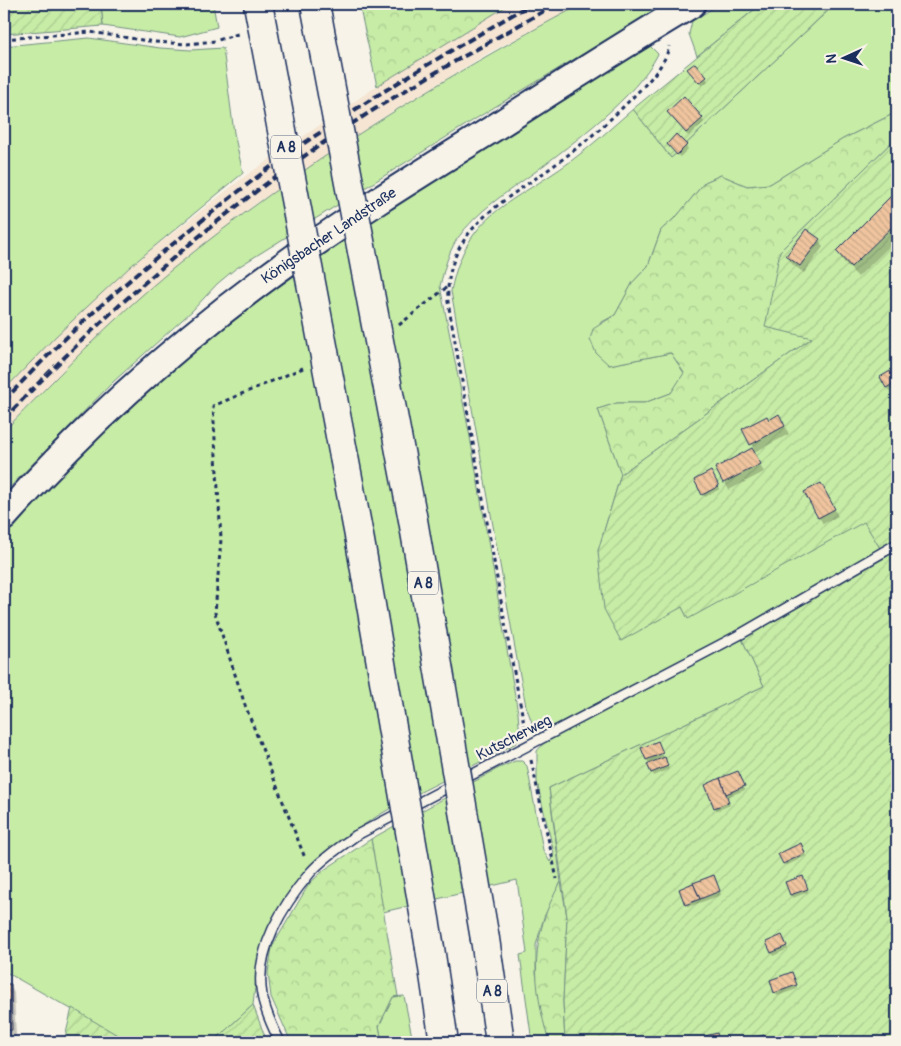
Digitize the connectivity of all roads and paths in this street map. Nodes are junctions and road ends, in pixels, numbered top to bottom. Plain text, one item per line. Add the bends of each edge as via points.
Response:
1 (258, 4) edge
2 (315, 4) edge
3 (692, 4) edge
4 (668, 18) junction
5 (242, 33) dead end
6 (4, 39) edge
7 (447, 287) junction
8 (398, 326) dead end
9 (304, 368) dead end
10 (4, 517) edge
11 (897, 544) edge
12 (529, 745) junction
13 (311, 872) junction
14 (557, 879) dead end
15 (280, 1042) edge
16 (444, 1042) edge
17 (500, 1042) edge

1 - 16 highway, A 8, bridge via 360,541
2 - 17 highway, A 8, bridge via 409,500
3 - 4 main road, Königsbacher Landstraße
4 - 7 path via 668,52 643,87 560,162 485,214 472,227 455,255
4 - 10 main road, Königsbacher Landstraße via 390,194 262,281 132,386 44,471
5 - 6 path via 216,41 187,44 90,32
7 - 8 path
7 - 12 path
9 - 13 path via 213,406 221,539 214,613 245,705
11 - 12 lane, Kutscherweg via 742,634
12 - 13 lane, Kutscherweg via 354,836
12 - 14 path
13 - 15 lane, Kutscherweg via 284,910 264,957 262,995

